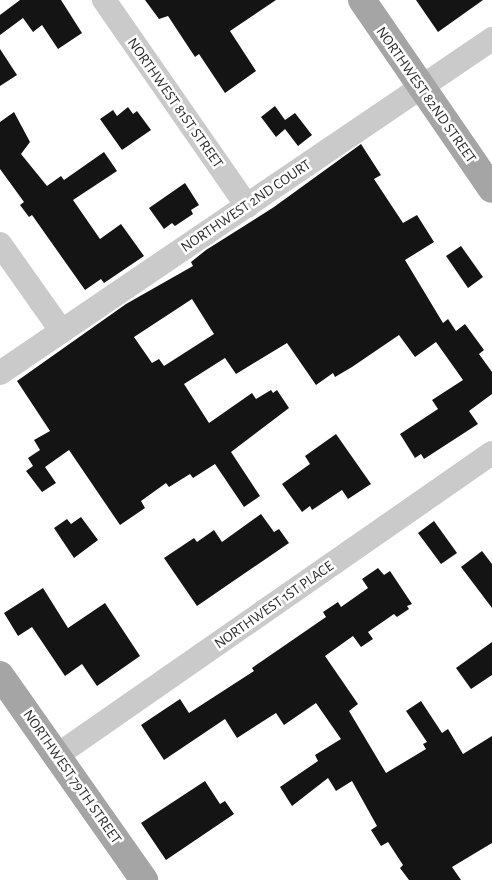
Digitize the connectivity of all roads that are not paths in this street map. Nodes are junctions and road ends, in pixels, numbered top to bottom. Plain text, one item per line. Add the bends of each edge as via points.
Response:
1 (104, 0) edge
2 (362, 0) edge
3 (492, 39) edge
4 (421, 87) junction
5 (492, 189) edge
6 (247, 206) junction
7 (0, 244) edge
8 (62, 330) junction
9 (0, 373) edge
10 (492, 453) edge
11 (0, 675) edge
12 (56, 756) junction
13 (144, 880) edge

1 - 6 street, NORTHWEST 81ST STREET
2 - 4 main road, NORTHWEST 82ND STREET
3 - 4 street, NORTHWEST 2ND COURT
4 - 5 main road, NORTHWEST 82ND STREET
4 - 6 street, NORTHWEST 2ND COURT
6 - 8 street, NORTHWEST 2ND COURT
7 - 8 street
8 - 9 street, NORTHWEST 2ND COURT
10 - 12 street, NORTHWEST 1ST PLACE
11 - 12 main road, NORTHWEST 79TH STREET
12 - 13 main road, NORTHWEST 79TH STREET

